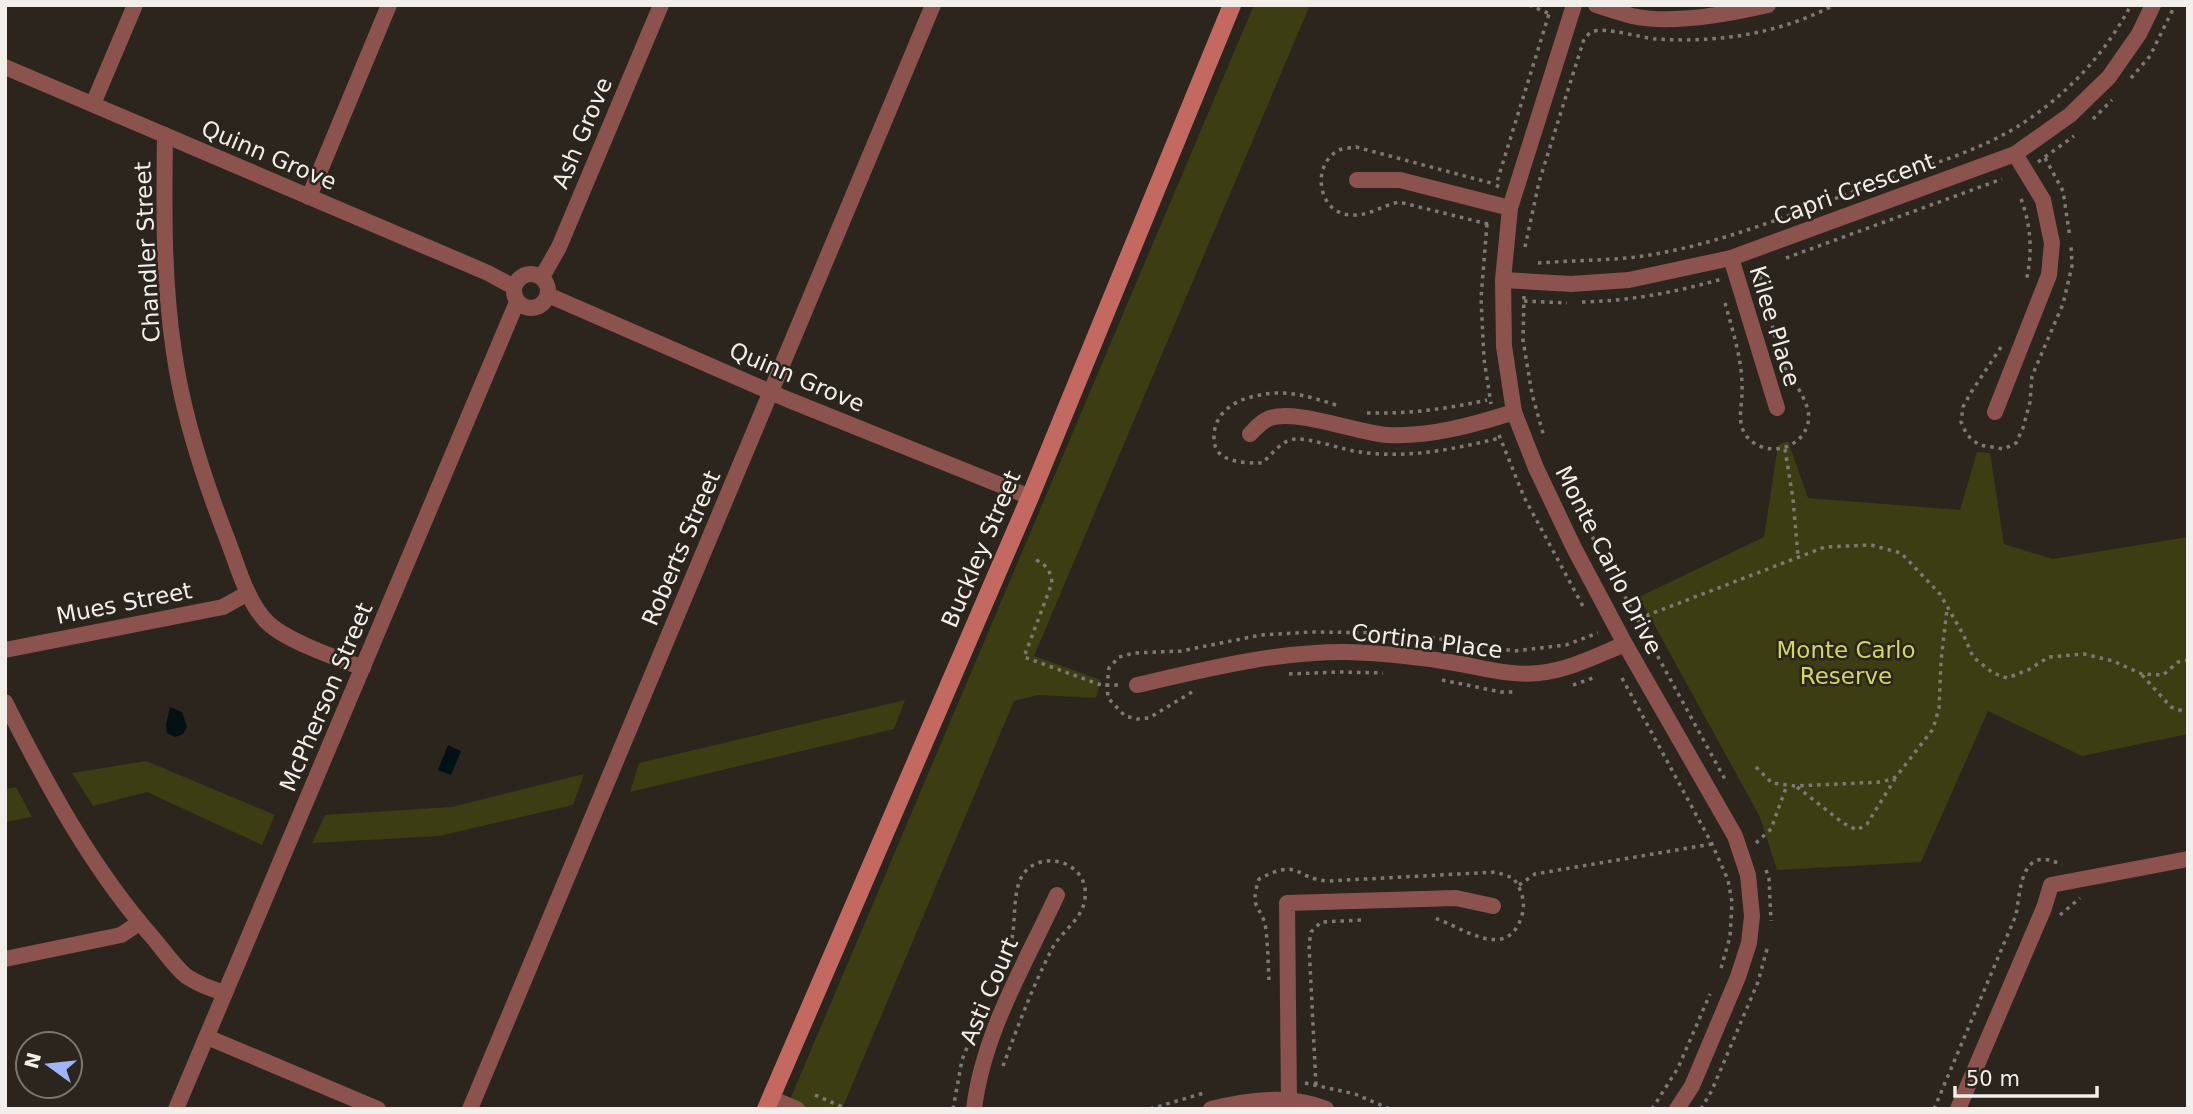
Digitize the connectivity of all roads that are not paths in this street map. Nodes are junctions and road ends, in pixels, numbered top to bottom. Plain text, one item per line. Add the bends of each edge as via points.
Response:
1 (135, 5) edge
2 (389, 5) edge
3 (662, 5) edge
4 (933, 5) edge
5 (1232, 5) edge
6 (1574, 5) edge
7 (1596, 5) edge
8 (1768, 5) edge
9 (2152, 5) edge
10 (5, 67) edge
11 (93, 104) junction
12 (165, 135) junction
13 (2015, 154) junction
14 (1357, 180) dead end
15 (309, 197) junction
16 (1502, 206) junction
17 (1731, 258) junction
18 (542, 277) junction
19 (1503, 280) junction
20 (515, 295) junction
21 (548, 295) junction
22 (771, 392) junction
23 (1777, 408) dead end
24 (1514, 412) junction
25 (1995, 412) dead end
26 (1250, 434) dead end
27 (1030, 497) junction
28 (248, 593) junction
29 (1625, 643) junction
30 (5, 650) edge
31 (363, 668) junction
32 (1138, 685) road end
33 (5, 702) edge
34 (2188, 859) edge
35 (1057, 895) dead end
36 (1493, 906) dead end
37 (139, 923) junction
38 (5, 959) edge
39 (225, 993) junction
40 (206, 1037) junction
41 (1289, 1101) junction
42 (768, 1103) edge
43 (176, 1109) edge
44 (378, 1109) edge
45 (470, 1109) edge
46 (797, 1109) edge
47 (974, 1109) edge
48 (1211, 1109) edge
49 (1325, 1109) edge
50 (1677, 1109) edge
51 (1958, 1109) edge

1 - 11 street
2 - 15 street
3 - 18 street, Ash Grove
4 - 22 street, Roberts Street
5 - 27 main road, Buckley Street
6 - 16 street, Monte Carlo Drive
7 - 8 street via 1635,17 1686,18
9 - 13 street, Capri Crescent via 2109,77 2070,115
10 - 11 street, Quinn Grove
11 - 12 street, Quinn Grove
12 - 15 street, Quinn Grove
12 - 28 street, Chandler Street via 164,245 174,353 189,427
13 - 17 street, Capri Crescent
13 - 25 street via 2043,200 2052,243 2049,275 2039,306
14 - 16 street via 1401,180
15 - 20 street, Quinn Grove via 488,274
16 - 19 street, Monte Carlo Drive
17 - 19 street, Capri Crescent via 1629,280 1570,284
17 - 23 street, Kilee Place
18 - 20 street via 531,273 519,278
18 - 21 street
19 - 24 street, Monte Carlo Drive via 1504,346
20 - 21 street via 532,308
20 - 31 street, McPherson Street
21 - 22 street, Quinn Grove
22 - 27 street, Quinn Grove
22 - 45 street, Roberts Street
24 - 26 street via 1469,426 1387,435 1289,415 1268,418
24 - 29 street, Monte Carlo Drive via 1569,537
27 - 42 main road, Buckley Street
28 - 30 street, Mues Street via 223,607
28 - 31 street, Chandler Street via 267,622 284,635
29 - 32 street, Cortina Place via 1541,673 1503,674 1455,663 1347,652 1226,664
29 - 50 street, Monte Carlo Drive via 1735,836 1748,875 1749,943 1692,1086
31 - 39 street, McPherson Street
33 - 37 street via 41,773
34 - 51 street via 2051,885
35 - 47 street, Asti Court via 989,1040
36 - 41 street via 1456,898 1287,903
37 - 38 street via 121,935
37 - 39 street via 185,975
39 - 40 street, McPherson Street
40 - 43 street, McPherson Street
40 - 44 street
41 - 48 street via 1249,1100
41 - 49 street
42 - 46 street

